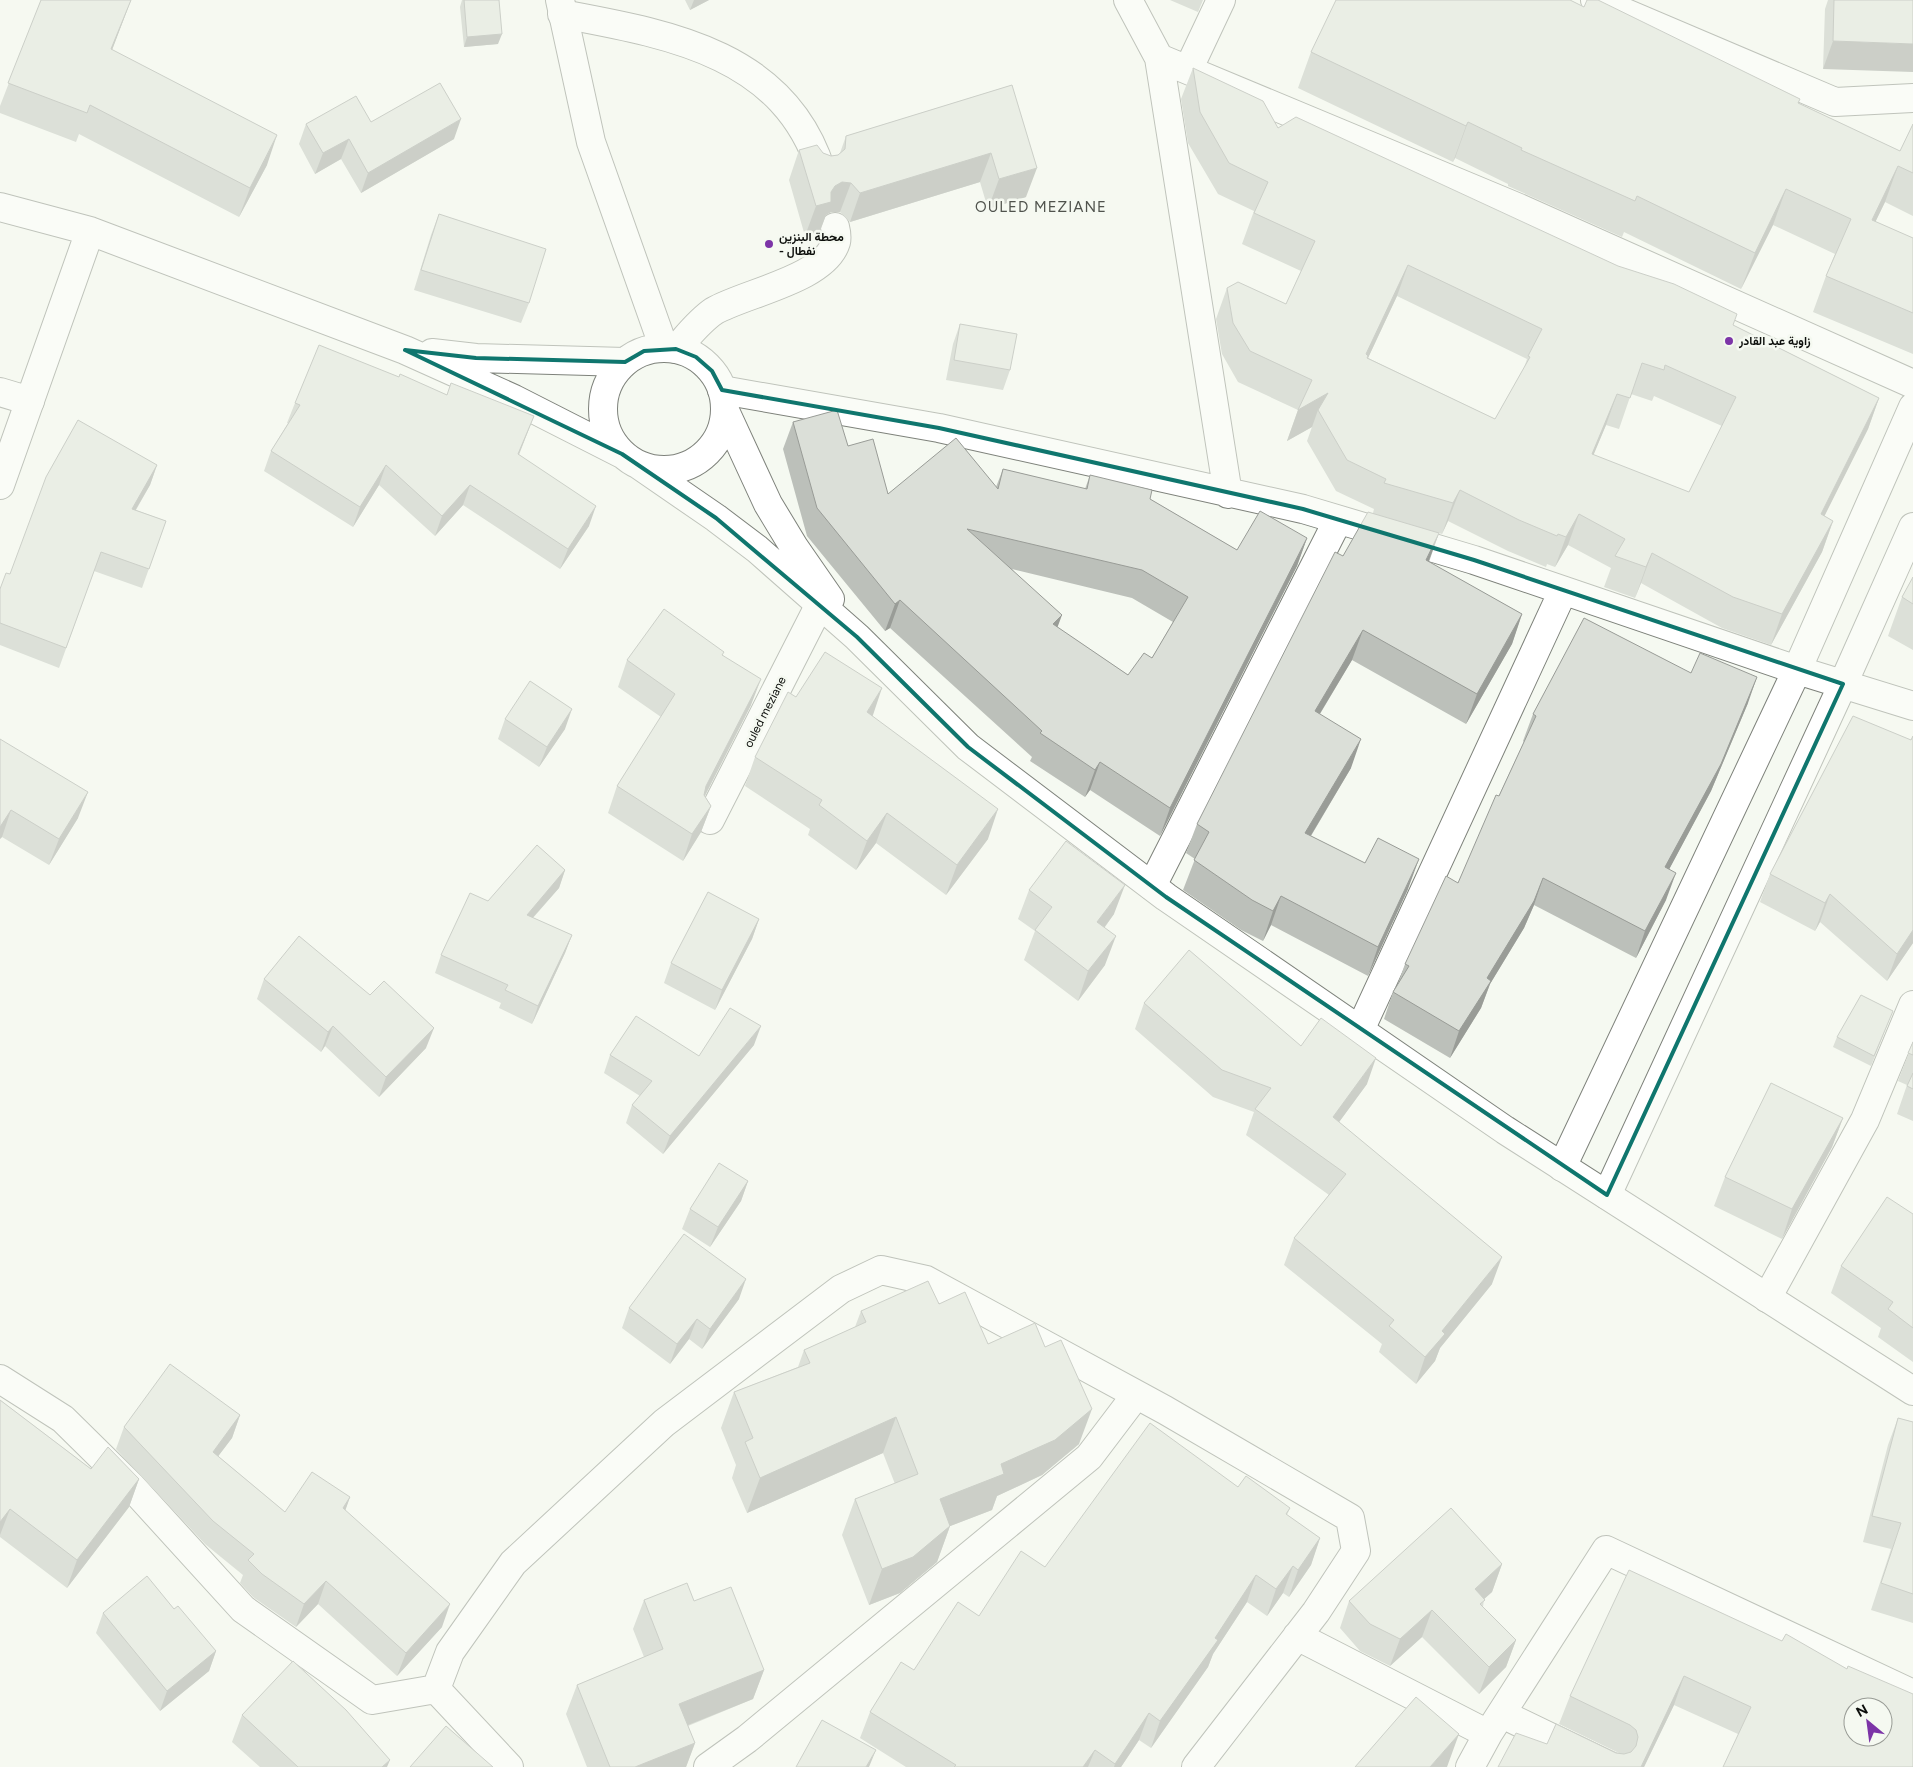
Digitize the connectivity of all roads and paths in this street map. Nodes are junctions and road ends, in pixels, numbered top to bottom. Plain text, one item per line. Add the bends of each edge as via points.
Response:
1 (1128, 0) edge
2 (1221, 0) edge
3 (1595, 0) edge
4 (561, 7) edge
5 (1159, 58) junction
6 (1188, 70) junction
7 (1913, 98) edge
8 (821, 170) edge
9 (0, 207) edge
10 (835, 227) dead end
11 (90, 230) junction
12 (670, 349) junction
13 (405, 350) junction
14 (625, 362) junction
15 (1913, 384) edge
16 (0, 392) edge
17 (723, 400) junction
18 (30, 401) junction
19 (1913, 407) edge
20 (630, 459) junction
21 (0, 484) edge
22 (1228, 494) junction
23 (1338, 520) junction
24 (1913, 527) edge
25 (1562, 591) junction
26 (820, 604) junction
27 (857, 637) junction
28 (1796, 670) junction
29 (1843, 684) junction
30 (1913, 706) edge
31 (710, 820) edge
32 (1152, 886) junction
33 (1913, 1005) edge
34 (1360, 1030) junction
35 (1562, 1167) junction
36 (1606, 1196) junction
37 (1767, 1298) junction
38 (0, 1379) edge
39 (1913, 1391) edge
40 (1136, 1395) junction
41 (1297, 1636) junction
42 (436, 1689) junction
43 (1913, 1694) edge
44 (1495, 1724) junction
45 (509, 1767) edge
46 (708, 1767) edge
47 (1196, 1767) edge
48 (1470, 1767) edge
49 (1612, 1767) edge

1 - 5 street
2 - 6 street
3 - 7 street via 1835,102
4 - 8 street via 699,47 750,72 796,117
4 - 12 street via 591,142
5 - 6 street
5 - 22 street
6 - 15 street via 1519,208
9 - 11 street
10 - 12 street via 836,241 822,261 792,279 733,301 712,313
11 - 13 street
11 - 18 street
12 - 14 street via 644,351
12 - 17 street via 696,357 712,371
13 - 14 street via 476,358
13 - 20 street via 514,399
14 - 20 street via 612,377 604,397 603,417 609,437
16 - 18 street
17 - 20 street via 722,428 715,443 689,465 655,470
17 - 22 street via 939,428
17 - 27 street via 768,504
18 - 21 street
19 - 28 street
20 - 26 street via 723,523
22 - 23 street via 1303,509
23 - 25 street via 1474,560
23 - 32 street
24 - 29 street
25 - 28 street
25 - 34 street
26 - 27 street
26 - 31 street, ouled meziane
27 - 32 street via 968,747
28 - 29 street
28 - 35 street
29 - 30 street
29 - 36 street
32 - 34 street
33 - 37 street via 1865,1120
34 - 35 street
35 - 36 street
36 - 37 street
37 - 39 street
38 - 42 street via 64,1419 131,1486 243,1609 372,1700
40 - 41 street via 1350,1518 1356,1551
40 - 42 street via 926,1280 881,1270 841,1289 664,1423 513,1563 450,1652
40 - 46 street via 1090,1457 747,1739
41 - 44 street
41 - 47 street
42 - 45 street
43 - 44 street via 1606,1550
44 - 48 street
44 - 49 street

